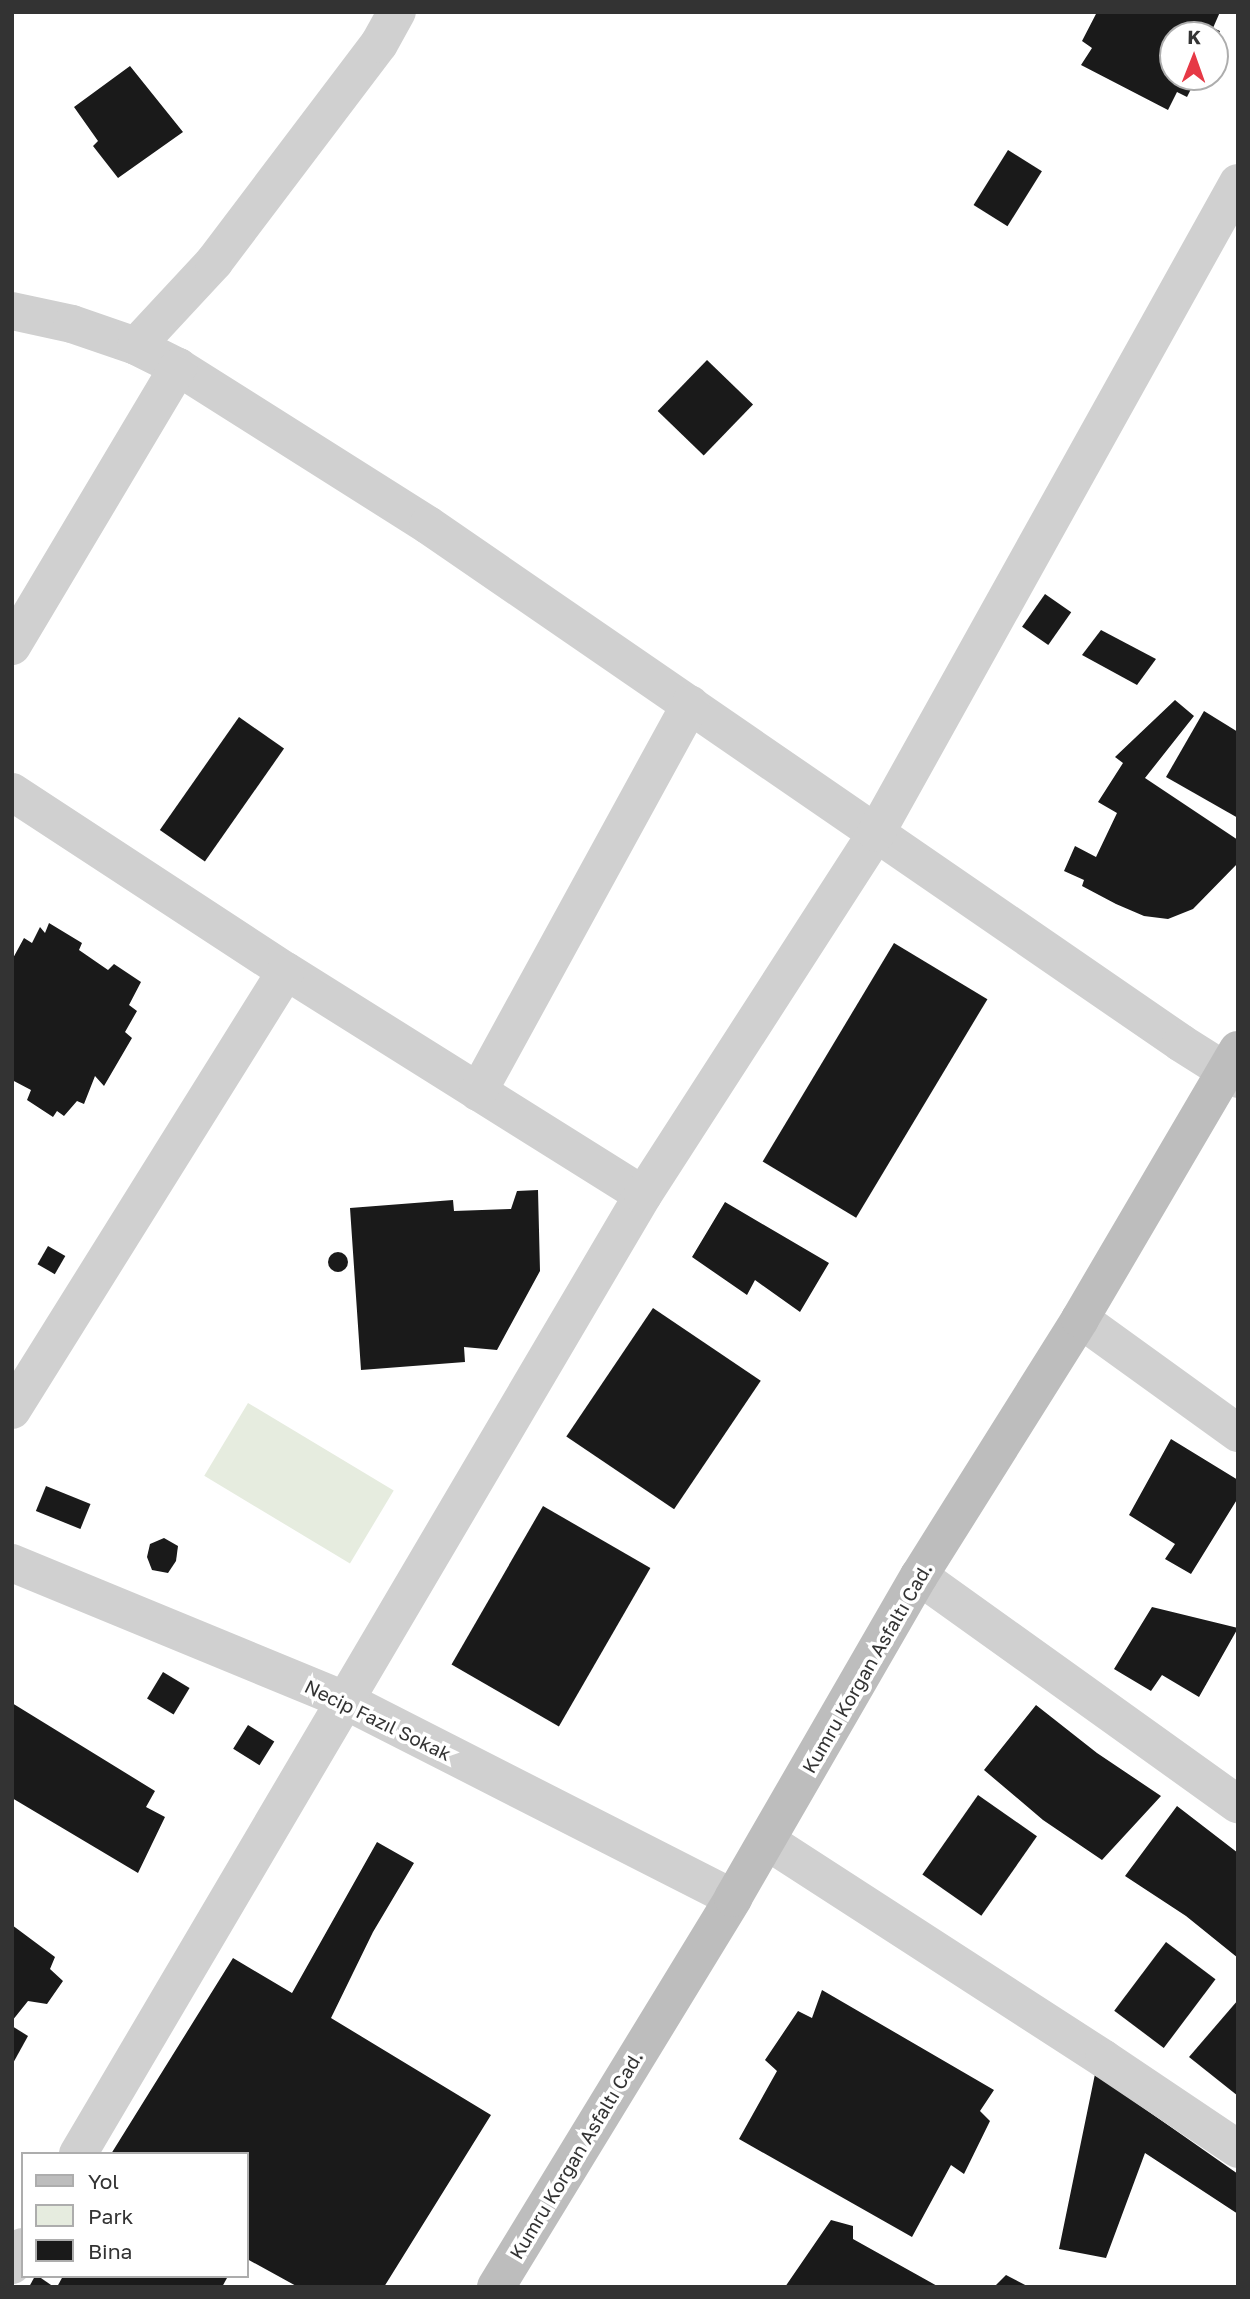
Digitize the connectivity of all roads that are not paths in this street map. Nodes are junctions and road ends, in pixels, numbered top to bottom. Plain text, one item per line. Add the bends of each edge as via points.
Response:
1 (397, 12) edge
2 (1238, 183) edge
3 (12, 311) edge
4 (136, 346) junction
5 (178, 367) junction
6 (12, 646) edge
7 (690, 704) junction
8 (12, 792) edge
9 (876, 833) junction
10 (286, 971) junction
11 (1234, 1066) edge
12 (478, 1092) junction
13 (643, 1195) junction
14 (1080, 1319) junction
15 (12, 1410) edge
16 (1238, 1433) edge
17 (12, 1563) edge
18 (919, 1576) junction
19 (344, 1700) junction
20 (1238, 1804) edge
21 (767, 1841) junction
22 (733, 1898) junction
23 (1238, 2149) edge
24 (79, 2152) edge
25 (496, 2287) edge

1 - 4 street via 379,44 214,262
2 - 9 street
3 - 4 street via 72,324
4 - 5 street
5 - 6 street
5 - 7 street via 428,525
7 - 9 street
7 - 12 street
8 - 10 street
9 - 11 street via 1181,1043
9 - 13 street
10 - 12 street
10 - 15 street
11 - 14 main road, Kumru Korgan Asfaltı Cad.
12 - 13 street
13 - 19 street
14 - 16 street
14 - 18 main road, Kumru Korgan Asfaltı Cad.
17 - 19 street, Necip Fazıl Sokak
18 - 20 street
18 - 21 main road, Kumru Korgan Asfaltı Cad.
19 - 22 street, Necip Fazıl Sokak
19 - 24 street
21 - 22 main road, Kumru Korgan Asfaltı Cad.
21 - 23 street
22 - 25 main road, Kumru Korgan Asfaltı Cad.

